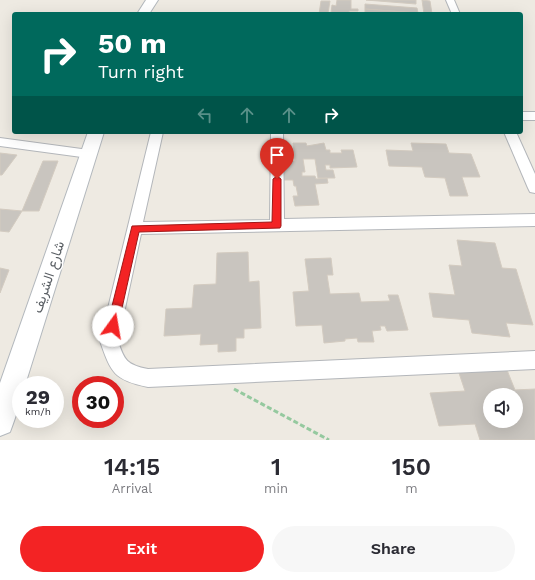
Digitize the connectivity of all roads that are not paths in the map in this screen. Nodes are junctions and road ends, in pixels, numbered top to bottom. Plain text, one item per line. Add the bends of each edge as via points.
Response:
1 (152, 0) edge
2 (450, 0) edge
3 (144, 12) edge
4 (455, 12) edge
5 (523, 116) edge
6 (535, 116) edge
7 (95, 134) edge
8 (157, 134) edge
9 (277, 134) edge
10 (511, 134) edge
11 (0, 142) edge
12 (89, 154) junction
13 (535, 188) edge
14 (535, 220) edge
15 (277, 226) junction
16 (135, 228) junction
17 (535, 360) edge
18 (0, 422) edge

1 - 3 main road
2 - 4 street
5 - 6 street
7 - 12 main road, شارع الشريف
8 - 16 street
9 - 15 street
10 - 13 street
11 - 12 street
12 - 18 main road, شارع الشريف
14 - 15 street
15 - 16 street
16 - 17 street via 110,340 117,364 131,376 148,378

